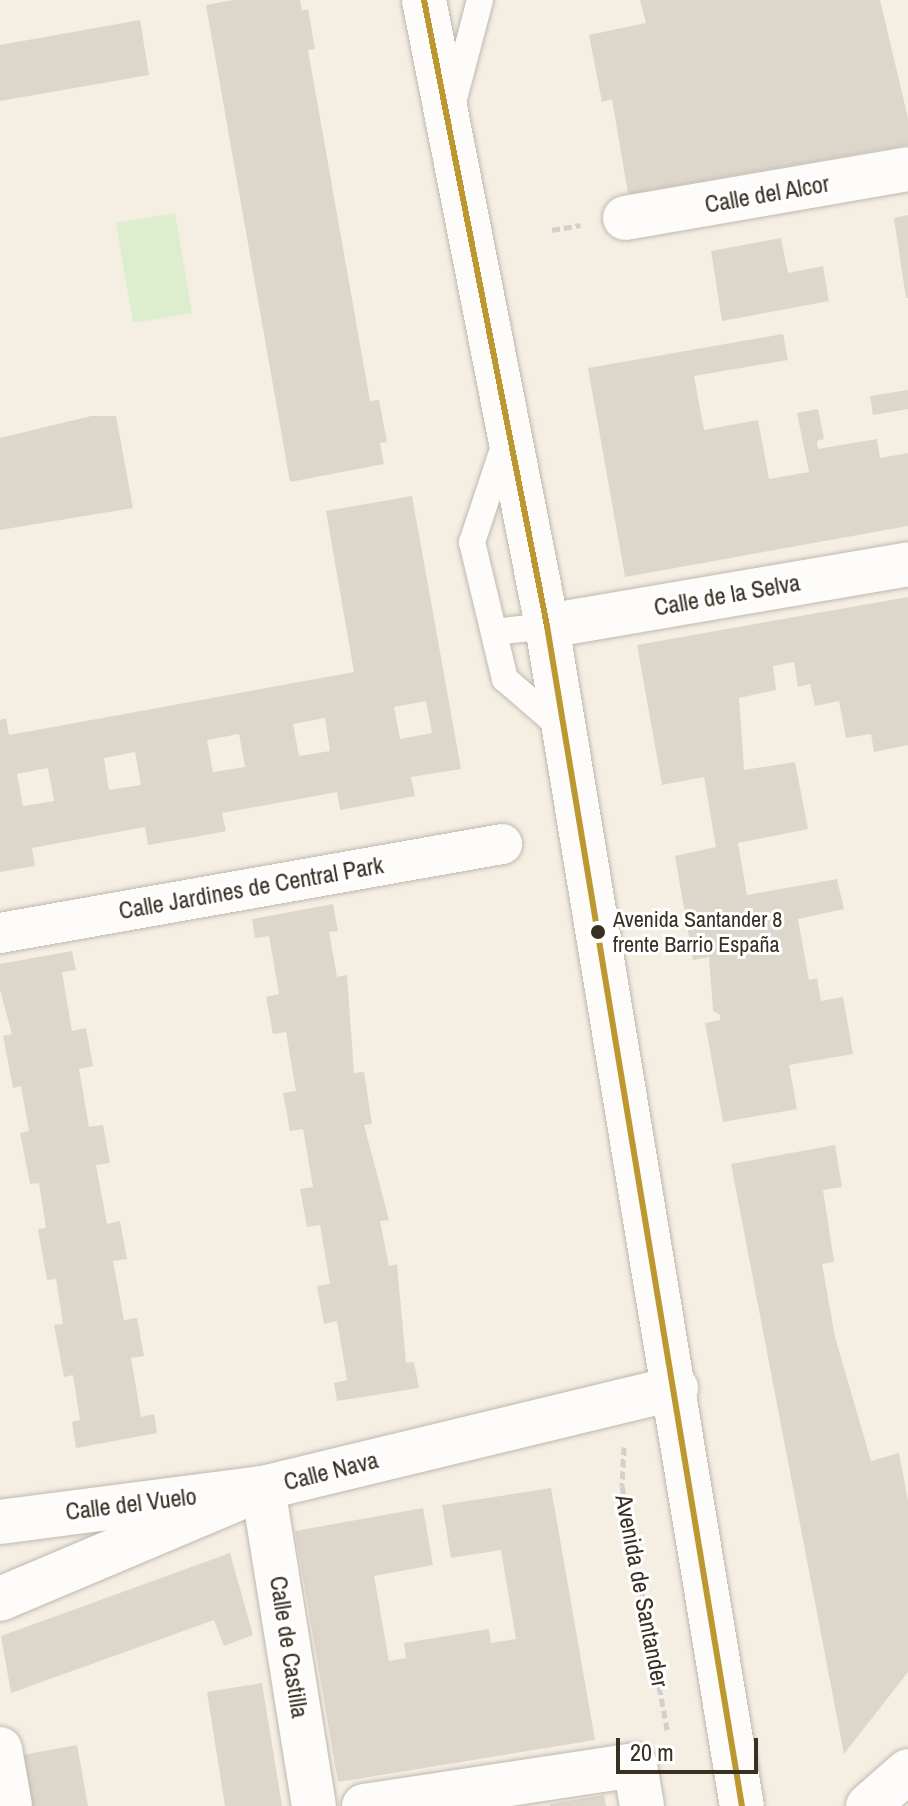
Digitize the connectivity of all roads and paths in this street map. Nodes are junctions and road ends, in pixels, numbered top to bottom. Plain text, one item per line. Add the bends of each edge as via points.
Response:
1 (424, 0) edge
2 (480, 0) edge
3 (450, 117) junction
4 (908, 169) edge
5 (625, 218) dead end
6 (510, 429) junction
7 (908, 564) edge
8 (547, 626) junction
9 (494, 632) junction
10 (564, 730) junction
11 (502, 844) dead end
12 (0, 933) edge
13 (676, 1388) junction
14 (625, 1439) dead end
15 (263, 1488) junction
16 (0, 1522) edge
17 (0, 1599) edge
18 (0, 1749) edge
19 (908, 1771) edge
20 (649, 1772) edge
21 (10, 1806) edge
22 (314, 1806) edge
23 (364, 1806) edge
24 (742, 1806) edge
25 (868, 1806) edge

1 - 3 street
2 - 3 lane
3 - 6 street
4 - 5 street, Calle del Alcor
6 - 8 street
6 - 9 lane via 472,542
7 - 8 street, Calle de la Selva
8 - 9 lane
8 - 10 street
9 - 10 lane via 505,679
10 - 13 street
11 - 12 street, Calle Jardines de Central Park
13 - 15 street, Calle Nava
13 - 24 street
14 - 20 path, Avenida de Santander via 622,1486
15 - 16 street, Calle del Vuelo
15 - 17 street, Calle Nava
15 - 22 street, Calle de Castilla
18 - 21 street
19 - 25 street
20 - 23 street

